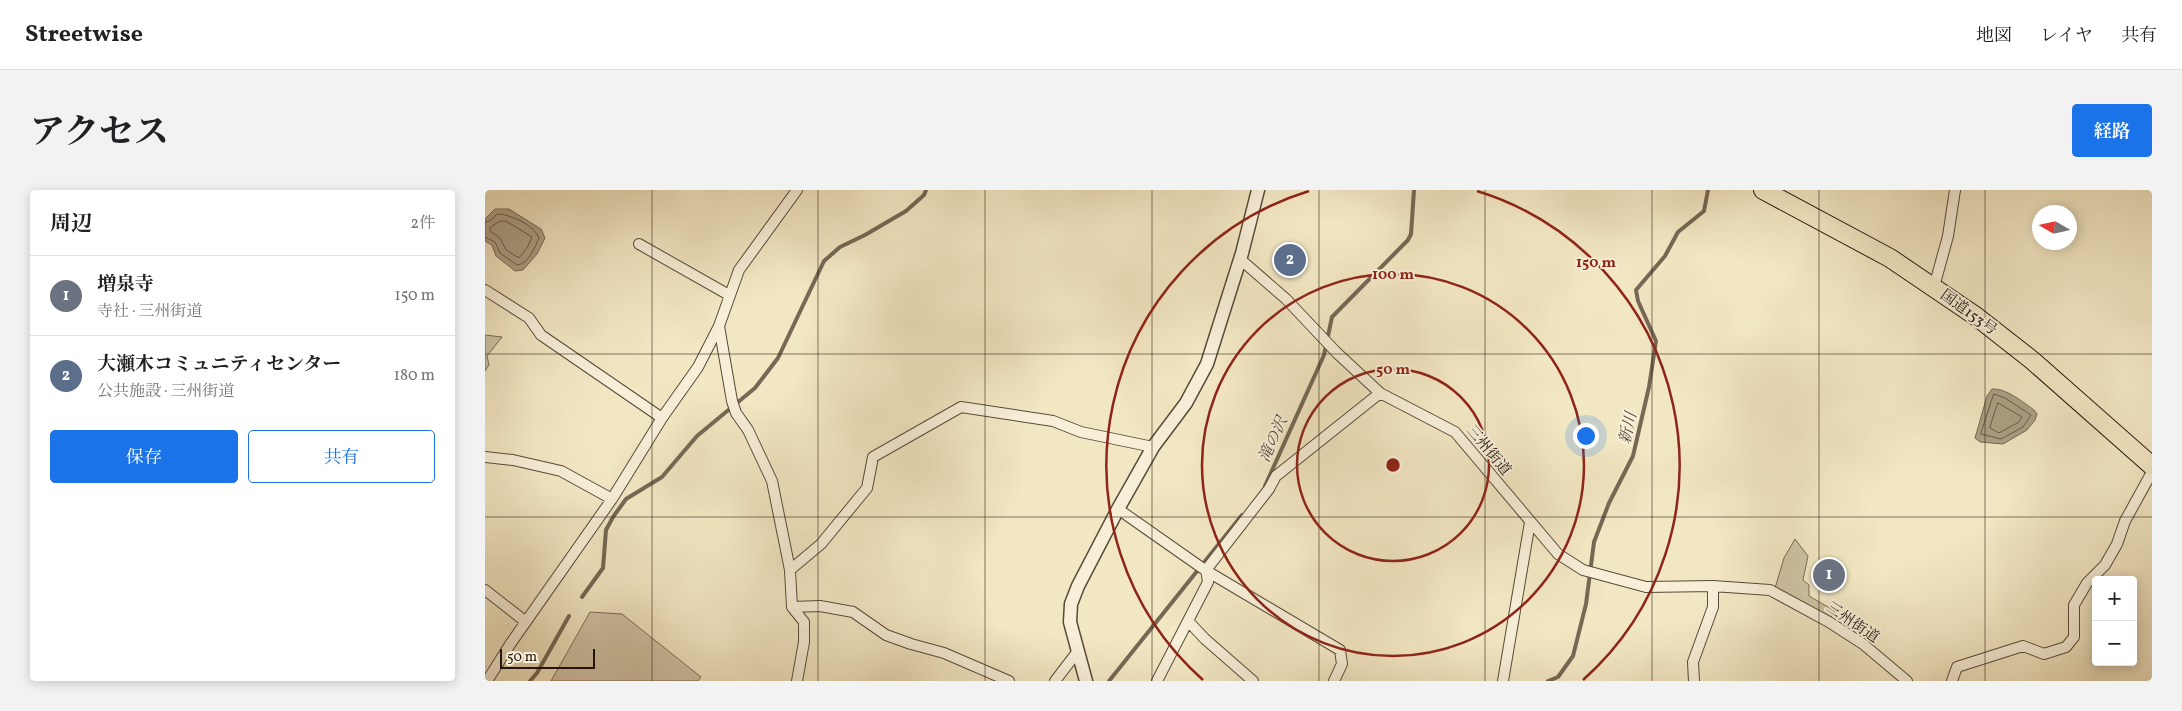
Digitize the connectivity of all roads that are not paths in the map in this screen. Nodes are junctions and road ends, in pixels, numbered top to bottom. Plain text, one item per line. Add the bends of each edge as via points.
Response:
1 (797, 190) edge
2 (1258, 190) edge
3 (1763, 190) edge
4 (1955, 190) edge
5 (639, 244) dead end
6 (1240, 259) junction
7 (1934, 287) junction
8 (485, 290) edge
9 (729, 295) junction
10 (719, 326) junction
11 (1380, 393) junction
12 (662, 418) junction
13 (1153, 447) junction
14 (485, 457) edge
15 (2152, 466) edge
16 (2152, 472) edge
17 (612, 499) junction
18 (1118, 509) junction
19 (1530, 522) junction
20 (790, 570) junction
21 (1205, 570) junction
22 (1713, 586) junction
23 (485, 590) edge
24 (792, 607) junction
25 (1188, 621) junction
26 (525, 622) junction
27 (1079, 651) junction
28 (488, 676) edge
29 (797, 681) edge
30 (1009, 681) edge
31 (1055, 681) edge
32 (1086, 681) edge
33 (1157, 681) edge
34 (1253, 681) edge
35 (1334, 681) edge
36 (1503, 681) edge
37 (1694, 681) edge
38 (1907, 681) edge
39 (1952, 681) edge

1 - 9 street via 743,262
2 - 6 street
3 - 7 highway, 国道153号 via 1882,254
4 - 7 street
5 - 9 street
6 - 11 street, 三州街道 via 1286,299 1333,350
6 - 13 street via 1207,364 1185,403
7 - 15 highway, 国道153号 via 2001,335
8 - 12 street via 529,318 541,335
9 - 10 street
10 - 12 street via 698,367
10 - 20 street via 732,401 772,481
11 - 19 street, 三州街道 via 1455,432
11 - 21 street via 1276,476
12 - 17 street
13 - 18 street
13 - 20 street via 1081,432 1053,421 961,407 873,457 867,488 821,544
14 - 17 street via 561,471
16 - 39 street via 2105,565 2087,583 2074,605 2074,637 2066,647 2044,654 2023,646 1957,666
17 - 26 street
18 - 21 street
18 - 27 street via 1071,604 1070,622
19 - 22 street, 三州街道 via 1558,554 1583,570 1646,587
19 - 36 street
20 - 24 street
21 - 25 street via 1208,582
21 - 35 street via 1340,650 1342,664
22 - 37 street via 1713,607 1693,662
22 - 38 street, 三州街道 via 1770,590 1863,644
23 - 26 street
24 - 29 street via 804,622
24 - 30 street via 820,606 853,612 886,635 944,653
25 - 33 street
25 - 34 street
26 - 28 street
27 - 31 street
27 - 32 street

